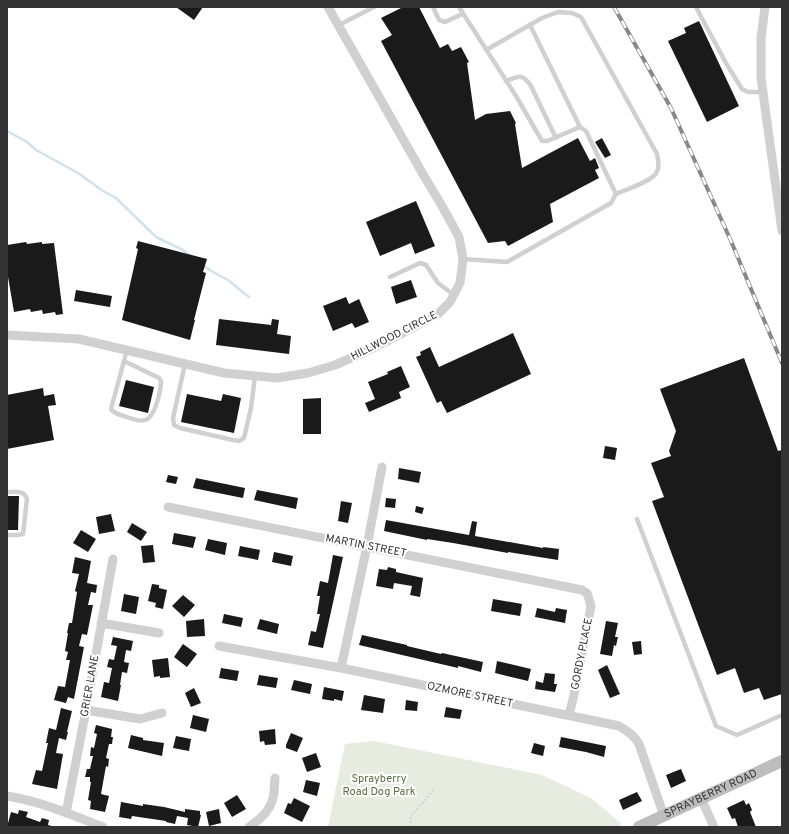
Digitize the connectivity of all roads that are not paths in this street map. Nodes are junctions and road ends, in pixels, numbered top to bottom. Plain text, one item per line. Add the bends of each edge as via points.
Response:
1 (328, 7) edge
2 (374, 7) edge
3 (433, 7) edge
4 (458, 7) edge
5 (765, 7) edge
6 (697, 9) dead end
7 (462, 14) junction
8 (339, 25) junction
9 (530, 25) junction
10 (486, 50) junction
11 (506, 81) junction
12 (762, 92) junction
13 (580, 127) junction
14 (556, 138) junction
15 (616, 194) junction
16 (782, 231) edge
17 (463, 259) junction
18 (390, 277) dead end
19 (454, 295) junction
20 (7, 335) edge
21 (127, 350) junction
22 (124, 361) junction
23 (185, 364) junction
24 (255, 376) junction
25 (382, 467) dead end
26 (7, 492) edge
27 (168, 507) dead end
28 (637, 520) dead end
29 (7, 535) edge
30 (367, 546) junction
31 (113, 559) dead end
32 (564, 586) joint
33 (101, 623) junction
34 (159, 634) dead end
35 (219, 646) dead end
36 (341, 668) junction
37 (86, 710) junction
38 (162, 713) dead end
39 (569, 715) junction
40 (782, 715) edge
41 (782, 761) edge
42 (275, 778) dead end
43 (7, 796) edge
44 (701, 798) junction
45 (66, 813) junction
46 (664, 816) junction
47 (103, 827) edge
48 (249, 827) edge
49 (639, 827) edge
50 (714, 827) edge

1 - 8 street, HILLWOOD CIRCLE
2 - 8 lane
3 - 7 lane via 440,20 445,22
4 - 7 lane
5 - 12 street via 761,38
6 - 12 lane via 742,89 748,92
7 - 10 lane
8 - 17 street, HILLWOOD CIRCLE via 460,237
9 - 10 lane
9 - 13 lane
9 - 15 lane via 558,12 581,17 657,154 659,164 652,179
10 - 11 lane
11 - 14 lane via 542,141
11 - 14 lane via 518,76 526,79
12 - 16 street
13 - 14 lane
13 - 15 lane via 586,131
15 - 17 lane via 611,203 507,262
17 - 19 street, HILLWOOD CIRCLE via 460,283
18 - 19 lane via 420,263 426,265 438,283
19 - 24 street, HILLWOOD CIRCLE via 438,314 335,365 292,376
20 - 21 street, HILLWOOD CIRCLE via 79,339
21 - 22 lane
21 - 23 street, HILLWOOD CIRCLE
22 - 22 lane via 110,409 131,418 147,420 156,406 161,381
23 - 24 street, HILLWOOD CIRCLE via 224,373
23 - 24 lane via 174,425 232,440 244,438
25 - 30 street
26 - 29 lane via 21,492 27,499 23,534
27 - 30 street, MARTIN STREET
28 - 40 lane via 716,726 737,735
30 - 32 street, MARTIN STREET
30 - 36 street
31 - 33 street, GRIER LANE
32 - 39 street, GORDY PLACE via 587,593 591,606
33 - 34 street
33 - 37 street, GRIER LANE
35 - 36 street, OZMORE STREET
36 - 39 street, OZMORE STREET
37 - 38 street via 140,719
37 - 45 street, GRIER LANE
39 - 46 street, OZMORE STREET via 618,726 635,738
41 - 44 street, SPRAYBERRY ROAD
42 - 48 street via 268,810
43 - 45 street via 22,798
44 - 46 street, SPRAYBERRY ROAD
44 - 50 street
45 - 47 street
46 - 49 street, SPRAYBERRY ROAD

